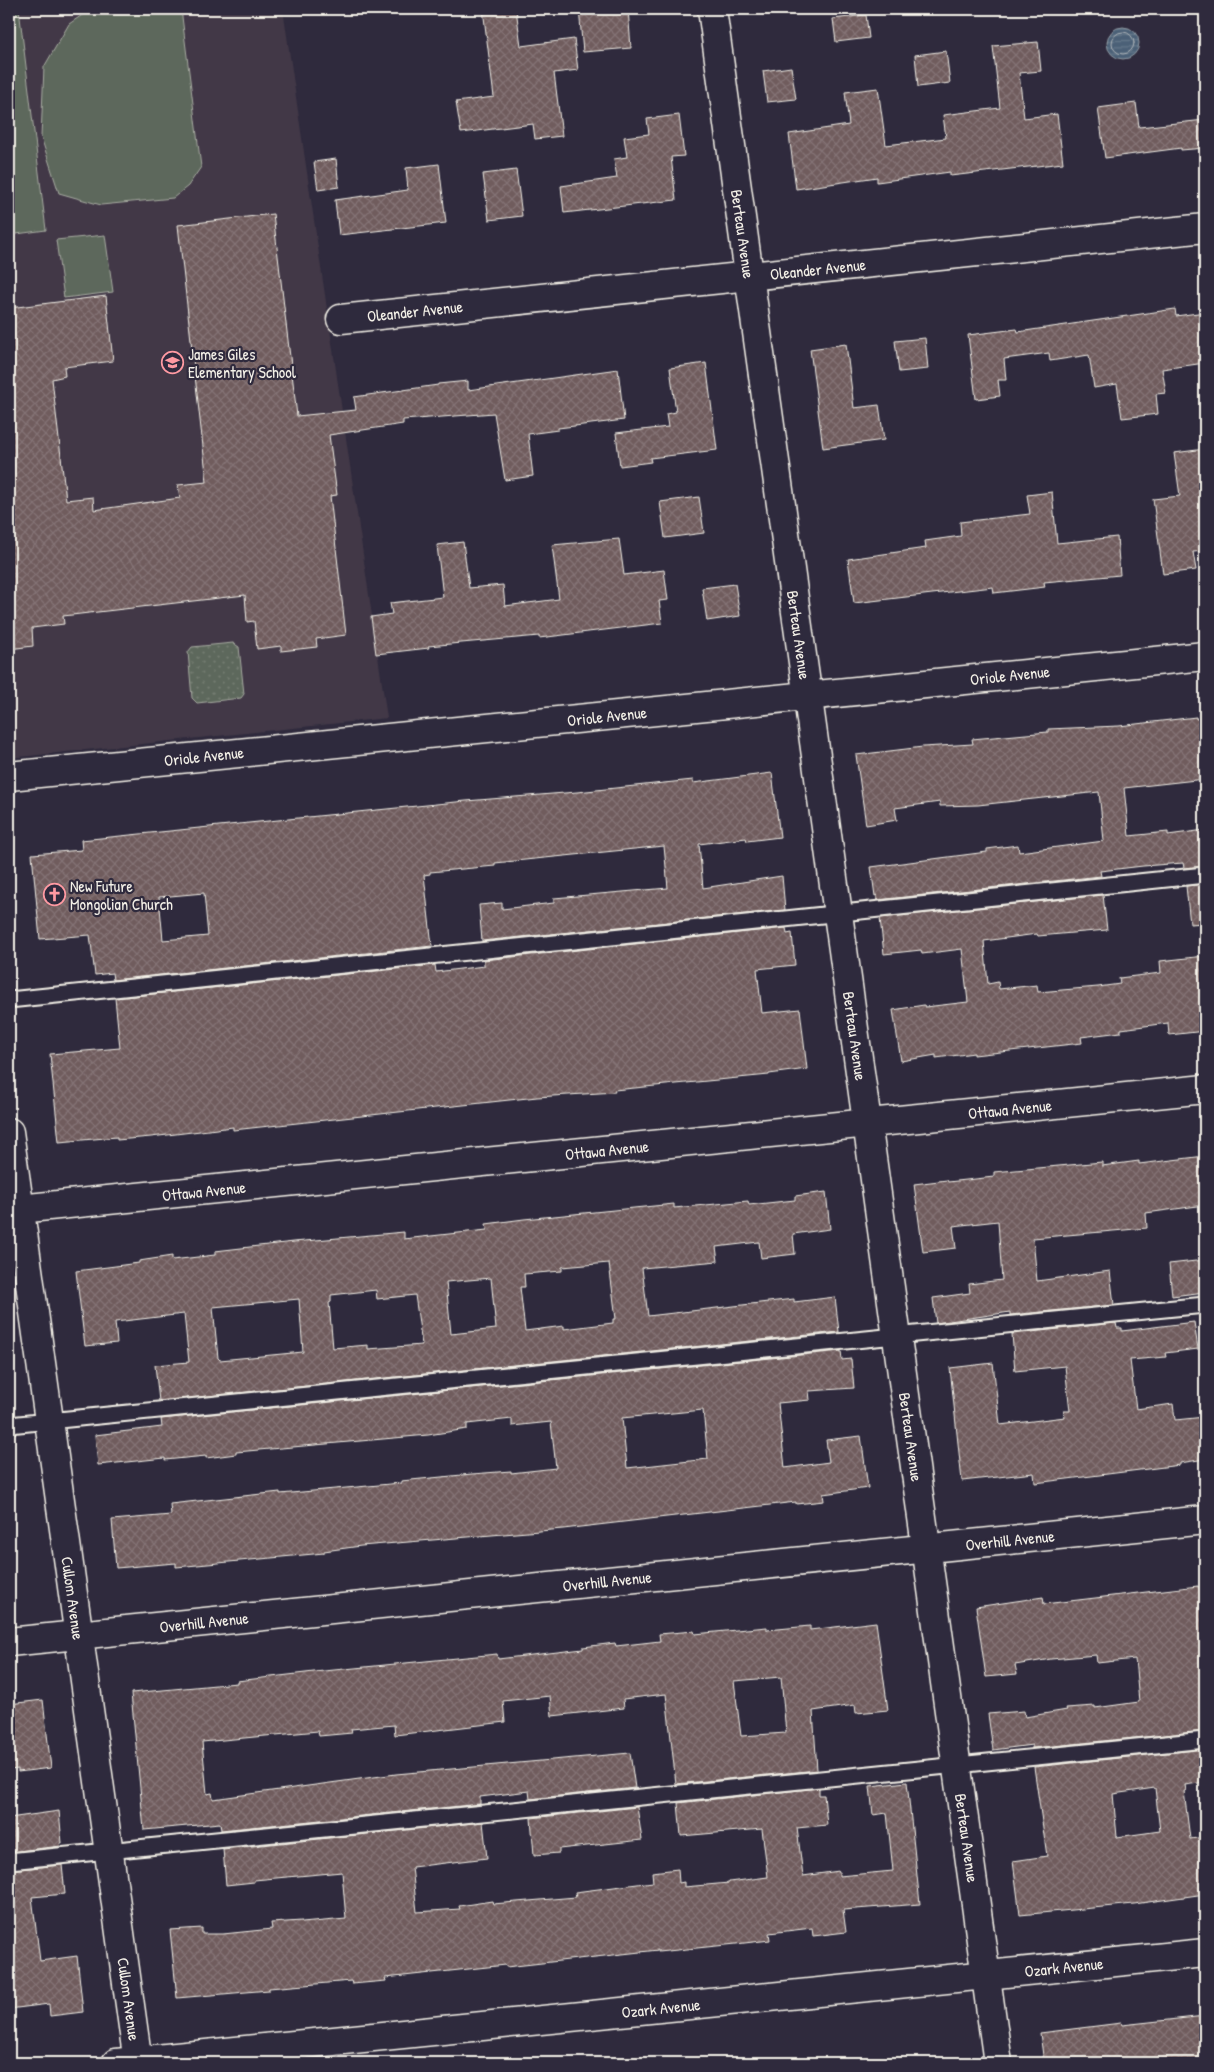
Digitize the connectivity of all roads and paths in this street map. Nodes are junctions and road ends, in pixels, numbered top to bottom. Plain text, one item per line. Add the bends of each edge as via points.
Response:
1 (712, 9) edge
2 (1205, 228) edge
3 (749, 276) junction
4 (341, 319) dead end
5 (1205, 656) edge
6 (808, 696) junction
7 (9, 776) edge
8 (1205, 875) edge
9 (838, 914) junction
10 (9, 1000) edge
11 (1205, 1089) edge
12 (867, 1124) junction
13 (9, 1132) edge
14 (14, 1210) edge
15 (1205, 1305) edge
16 (897, 1336) junction
17 (49, 1421) junction
18 (9, 1425) edge
19 (1205, 1520) edge
20 (926, 1549) junction
21 (78, 1635) junction
22 (9, 1642) edge
23 (1205, 1740) edge
24 (956, 1764) junction
25 (108, 1851) junction
26 (9, 1861) edge
27 (1205, 1952) edge
28 (986, 1975) junction
29 (130, 2062) edge
30 (998, 2063) edge

1 - 3 street, Berteau Avenue
2 - 3 street, Oleander Avenue
3 - 4 street, Oleander Avenue
3 - 6 street, Berteau Avenue
5 - 6 street, Oriole Avenue
6 - 7 street, Oriole Avenue
6 - 9 street, Berteau Avenue
8 - 9 lane
9 - 10 lane
9 - 12 street, Berteau Avenue
11 - 12 street, Ottawa Avenue
12 - 14 street, Ottawa Avenue
12 - 16 street, Berteau Avenue
13 - 14 street, Cullom Avenue
14 - 17 street, Cullom Avenue
15 - 16 lane
16 - 17 lane
16 - 20 street, Berteau Avenue
17 - 18 lane
17 - 21 street, Cullom Avenue
19 - 20 street, Overhill Avenue
20 - 21 street, Overhill Avenue
20 - 24 street, Berteau Avenue
21 - 22 street, Overhill Avenue
21 - 25 street, Cullom Avenue
23 - 24 lane
24 - 25 lane
24 - 28 street, Berteau Avenue
25 - 26 lane
25 - 29 street, Cullom Avenue
27 - 28 street, Ozark Avenue
28 - 29 street, Ozark Avenue
28 - 30 street, Berteau Avenue

